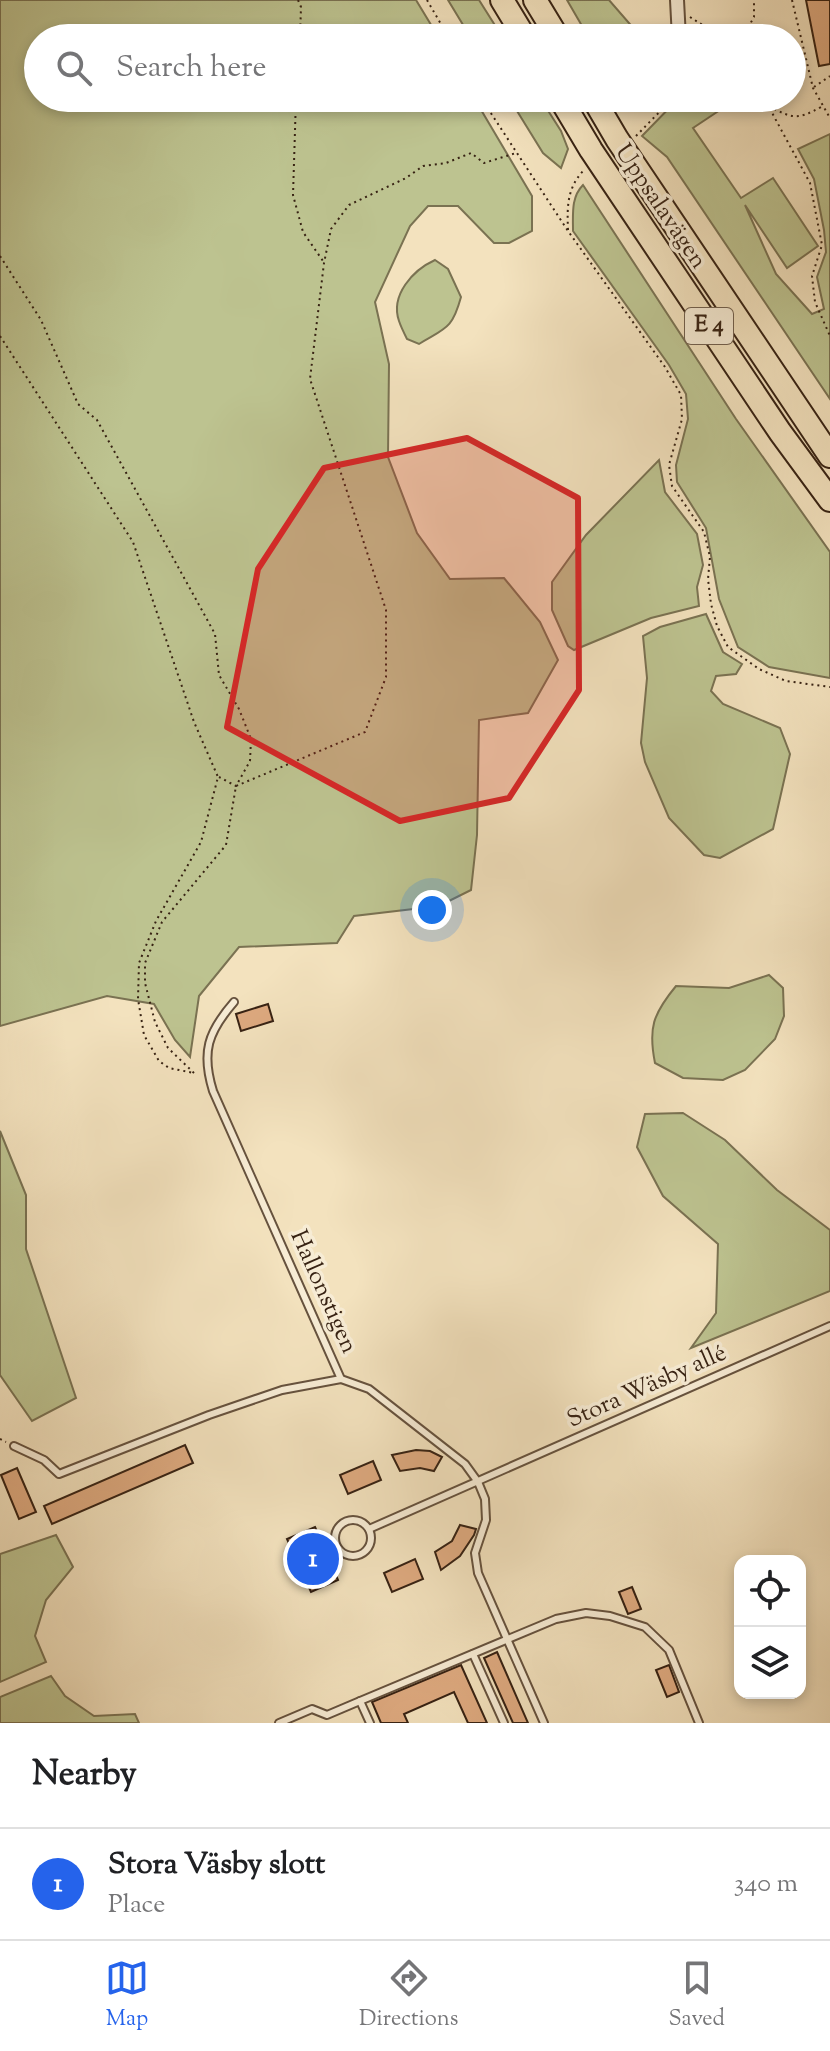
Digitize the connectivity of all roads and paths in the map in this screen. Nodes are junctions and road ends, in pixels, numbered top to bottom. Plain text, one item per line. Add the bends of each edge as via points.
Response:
1 (298, 0) edge
2 (427, 0) edge
3 (502, 0) edge
4 (535, 0) edge
5 (754, 0) edge
6 (792, 0) edge
7 (678, 5) edge
8 (300, 24) edge
9 (441, 24) edge
10 (517, 24) edge
11 (550, 24) edge
12 (704, 24) edge
13 (750, 24) edge
14 (798, 24) edge
15 (806, 59) edge
16 (830, 76) edge
17 (813, 88) junction
18 (822, 106) junction
19 (296, 112) edge
20 (490, 112) edge
21 (568, 112) edge
22 (602, 112) edge
23 (659, 112) edge
24 (771, 112) edge
25 (779, 112) edge
26 (830, 118) edge
27 (635, 137) dead end
28 (516, 153) junction
29 (585, 168) dead end
30 (568, 231) junction
31 (821, 235) junction
32 (830, 236) edge
33 (0, 256) edge
34 (324, 263) junction
35 (0, 336) edge
36 (830, 336) edge
37 (830, 456) edge
38 (830, 500) edge
39 (830, 687) edge
40 (218, 777) junction
41 (236, 786) junction
42 (234, 1002) dead end
43 (830, 1326) edge
44 (341, 1379) junction
45 (14, 1446) dead end
46 (478, 1482) junction
47 (369, 1529) junction
48 (508, 1639) junction
49 (473, 1654) junction
50 (360, 1701) junction
51 (279, 1723) edge
52 (370, 1723) edge
53 (504, 1723) edge
54 (544, 1723) edge
55 (699, 1723) edge

1 - 8 path
2 - 9 path
3 - 10 highway
4 - 11 highway
5 - 13 path
6 - 14 path
7 - 12 path
15 - 17 path
16 - 17 path
17 - 18 path
18 - 25 path via 802,118
18 - 26 path
19 - 34 path via 293,195 303,232
20 - 28 path
21 - 38 highway, Uppsalavägen / E 4
22 - 37 highway, Uppsalavägen / E 4
23 - 27 path
24 - 31 path via 810,183
28 - 30 path
28 - 34 path via 484,163 471,153 423,166 349,205 331,229
29 - 30 path via 573,181 567,202
30 - 39 path via 681,395 682,419 669,465 672,486 704,532 711,604 728,647 786,681
31 - 32 path
31 - 36 path via 812,276 815,302
33 - 41 path via 41,320 78,404 97,420 215,634 219,675 251,739 250,761
34 - 41 path via 310,379 386,610 386,677 365,732
35 - 40 path via 133,542
40 - 41 path
40 - 41 path via 201,842 156,921 139,963 144,1035 159,1061 194,1073 168,1048 155,1022 145,963 162,922 226,845
42 - 44 lane, Hallonstigen via 214,1025 207,1047 208,1075
43 - 46 lane, Stora Wäsby allé
44 - 45 lane via 282,1390 59,1474
44 - 46 lane, Hallonstigen via 369,1389 465,1464
46 - 47 lane, Stora Wäsby allé
46 - 48 lane via 486,1520 475,1553 478,1573
47 - 47 lane via 348,1520 336,1533 336,1545 343,1553 359,1555 370,1545
48 - 49 lane
48 - 54 lane
48 - 55 lane via 586,1613 645,1627 669,1650
49 - 50 lane
49 - 53 lane
50 - 51 lane via 327,1715 312,1709
50 - 52 lane

